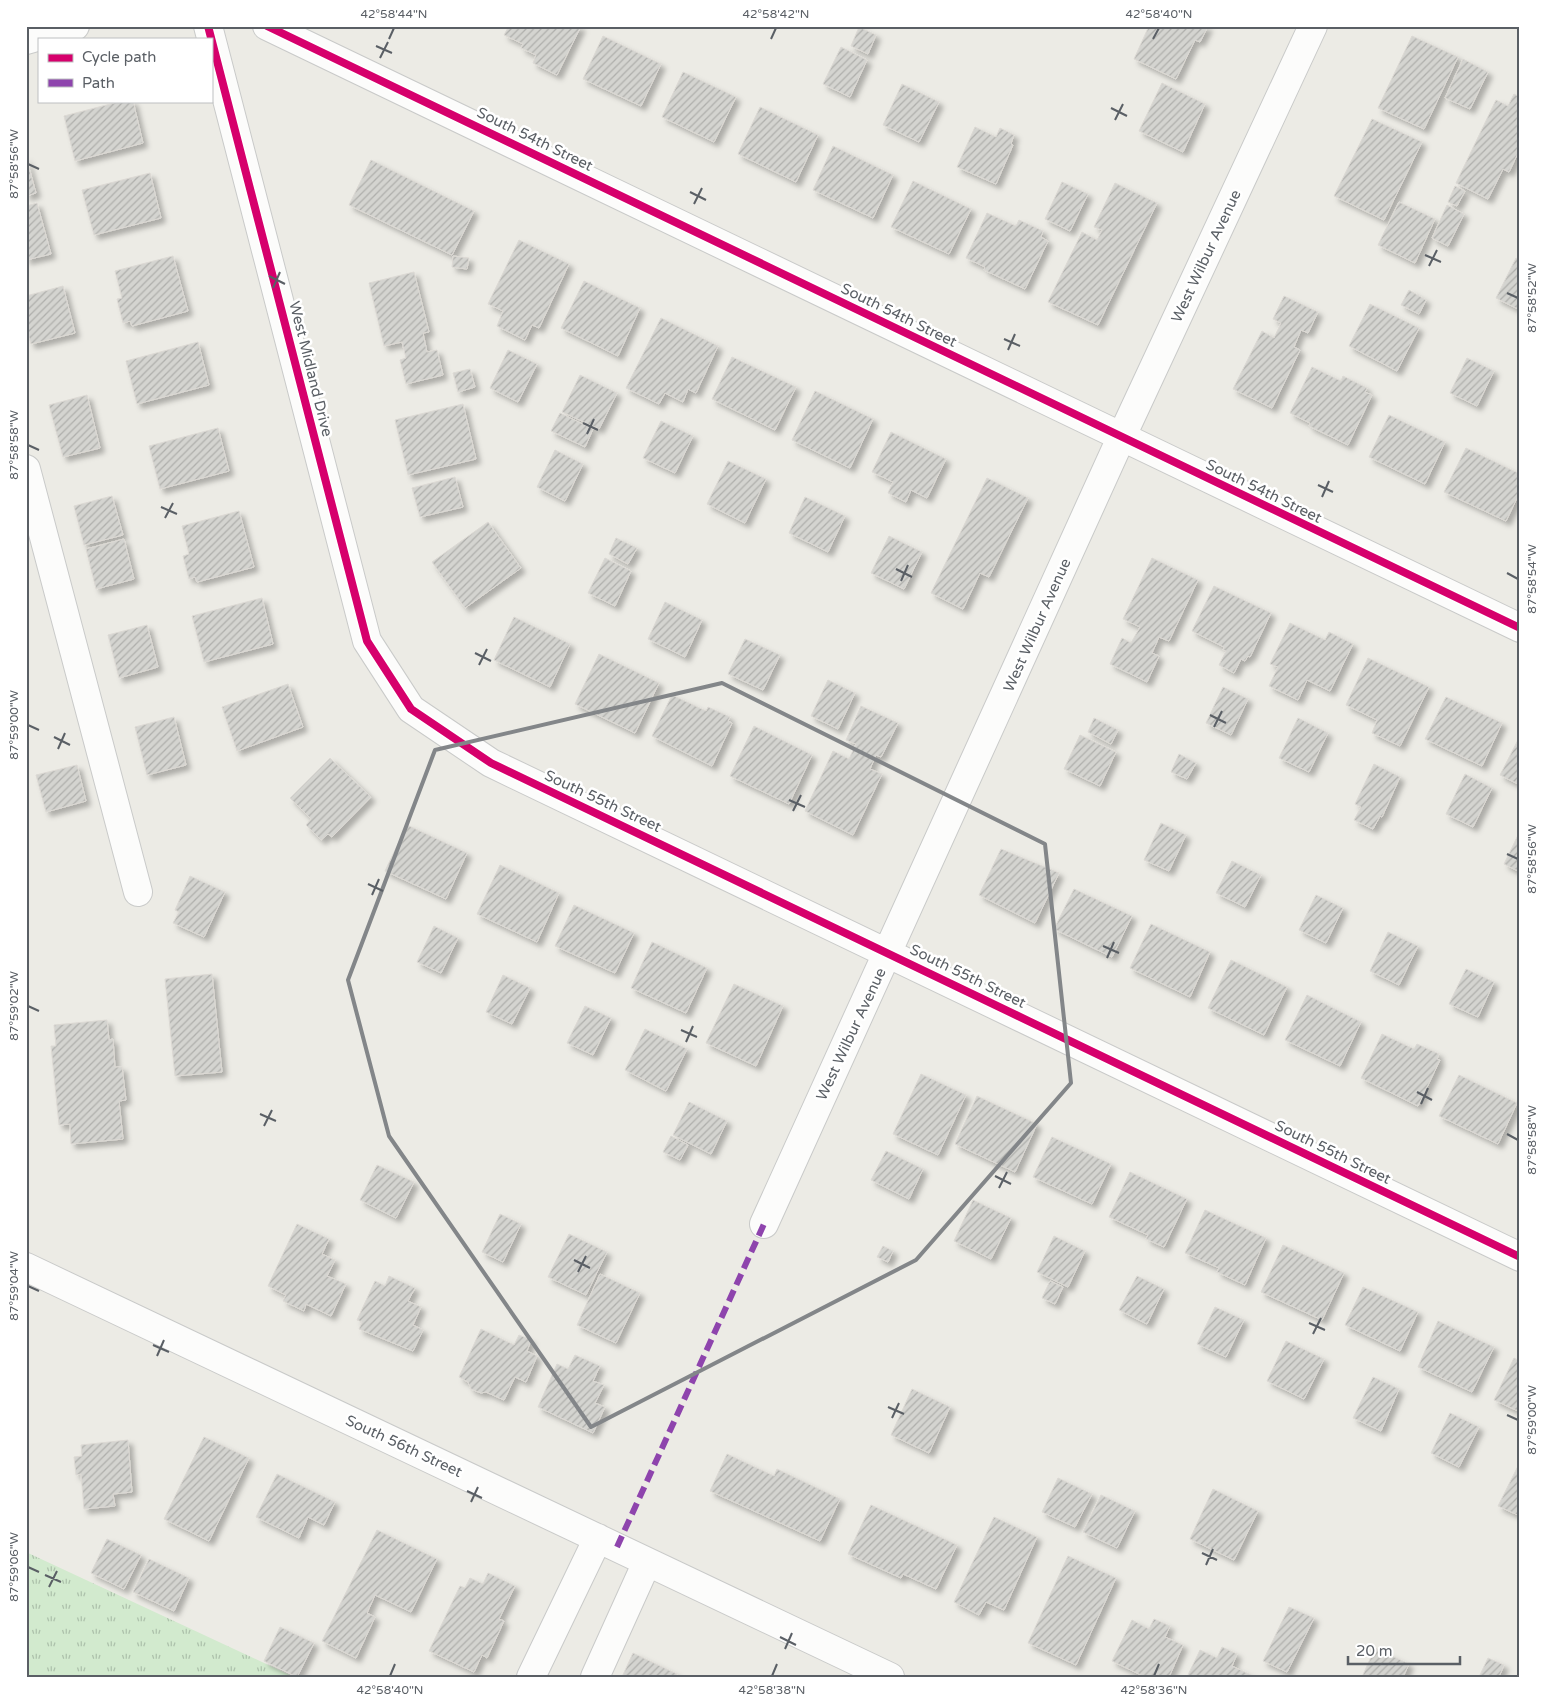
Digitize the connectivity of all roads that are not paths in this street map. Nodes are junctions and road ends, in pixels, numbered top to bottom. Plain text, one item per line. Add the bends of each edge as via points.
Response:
1 (75, 26) edge
2 (267, 26) edge
3 (1313, 26) edge
4 (26, 40) edge
5 (212, 41) edge
6 (1121, 438) junction
7 (26, 469) edge
8 (1520, 628) edge
9 (411, 709) joint
10 (138, 892) dead end
11 (889, 953) junction
12 (764, 1224) dead end
13 (1520, 1257) edge
14 (26, 1267) edge
15 (598, 1538) junction
16 (647, 1562) junction
17 (531, 1677) edge
18 (596, 1677) edge
19 (890, 1677) edge

1 - 4 street
2 - 6 street, South 54th Street
3 - 6 street, West Wilbur Avenue
5 - 9 street, West Midland Drive via 367,642
6 - 8 street, South 54th Street
6 - 11 street, West Wilbur Avenue
7 - 10 street
9 - 11 street, South 55th Street via 491,763
11 - 12 street, West Wilbur Avenue
11 - 13 street, South 55th Street
14 - 15 street, South 56th Street
15 - 16 street, South 56th Street
15 - 17 street
16 - 18 street
16 - 19 street, South 56th Street

